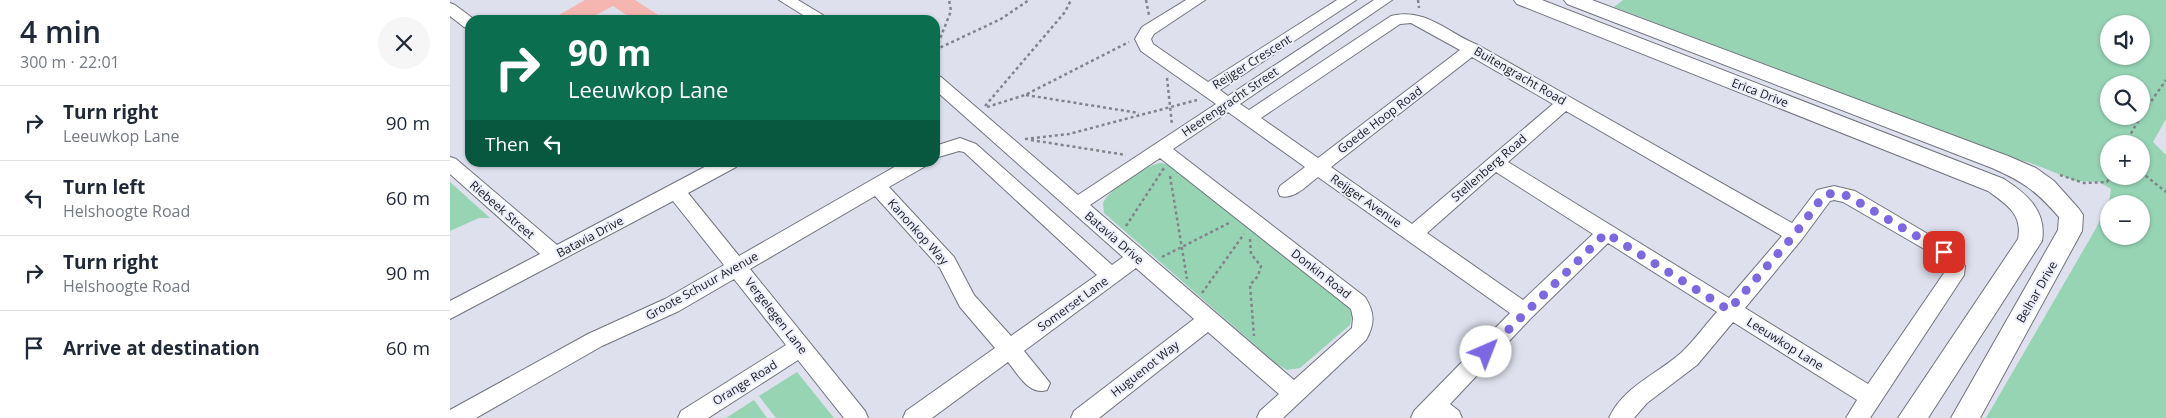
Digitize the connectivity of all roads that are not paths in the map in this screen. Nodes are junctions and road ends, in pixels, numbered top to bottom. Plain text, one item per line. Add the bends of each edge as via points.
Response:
1 (787, 0) edge
2 (1197, 0) edge
3 (1348, 0) edge
4 (1384, 0) edge
5 (1524, 0) edge
6 (1574, 0) edge
7 (450, 8) edge
8 (813, 15) edge
9 (465, 20) edge
10 (1472, 49) junction
11 (940, 85) edge
12 (1216, 96) junction
13 (1566, 102) junction
14 (1249, 118) junction
15 (940, 151) edge
16 (1167, 158) junction
17 (1495, 163) junction
18 (450, 164) edge
19 (721, 167) edge
20 (909, 167) edge
21 (1318, 167) junction
22 (2028, 174) joint
23 (877, 186) junction
24 (676, 191) junction
25 (1287, 191) dead end
26 (1076, 205) junction
27 (1606, 233) junction
28 (1413, 234) junction
29 (1795, 234) junction
30 (555, 256) junction
31 (1142, 262) junction
32 (737, 266) junction
33 (1111, 276) junction
34 (1729, 310) junction
35 (450, 311) edge
36 (1524, 312) junction
37 (1208, 320) junction
38 (800, 347) junction
39 (1010, 350) junction
40 (1039, 383) dead end
41 (1294, 394) junction
42 (1871, 397) junction
43 (1436, 413) edge
44 (456, 418) edge
45 (689, 418) edge
46 (857, 418) edge
47 (914, 418) edge
48 (1082, 418) edge
49 (1268, 418) edge
50 (1620, 418) edge
51 (1857, 418) edge
52 (1912, 418) edge
53 (1965, 418) edge

1 - 8 street
2 - 12 street, Reijger Crescent via 1144,36 1144,42
3 - 12 street, Reijger Crescent
4 - 12 street, Heerengracht Street
5 - 52 main road, Erica Drive via 1996,185 2029,213 2034,228 2030,241
6 - 22 main road, Erica Drive
7 - 9 street
10 - 13 street, Buitengracht Road
10 - 14 street, Buitengracht Road via 1414,18 1400,18
10 - 21 street, Goede Hoop Road
11 - 26 street, Batavia Drive
12 - 14 street, Reijger Avenue
12 - 16 street, Heerengracht Street via 1182,134
13 - 17 street, Stellenberg Road
13 - 29 street, Buitengracht Road
14 - 21 street, Reijger Avenue
15 - 33 street via 960,144 970,148
16 - 26 street, Heerengracht Street via 1140,162
16 - 41 street, Donkin Road via 1358,303 1364,314 1364,326 1359,334
17 - 27 street, Leeuwkop Lane
17 - 28 street, Stellenberg Road
18 - 30 street, Riebeek Street
19 - 24 street, Batavia Drive
20 - 23 street, Groote Schuur Avenue
21 - 25 street, Goede Hoop Road
21 - 28 street, Reijger Avenue
22 - 53 main road, Belhar Drive via 2046,187 2071,215 2070,231
23 - 32 street, Groote Schuur Avenue
23 - 39 street, Kanonkop Way via 947,263 967,301
24 - 30 street, Batavia Drive
24 - 32 street, Vergelegen Lane
26 - 31 street, Batavia Drive
27 - 34 street, Leeuwkop Lane
27 - 36 street
28 - 36 street, Reijger Avenue
29 - 34 street
29 - 42 street via 1824,195 1834,193 1848,196 1940,249 1955,266 1954,274
30 - 35 street, Batavia Drive
31 - 33 street, Somerset Lane
31 - 37 street, Batavia Drive via 1186,293
32 - 38 street, Vergelegen Lane
32 - 44 street, Groote Schuur Avenue via 672,305 595,340
33 - 39 street, Somerset Lane
34 - 42 street, Leeuwkop Lane
34 - 50 street via 1689,359 1638,396
36 - 43 street
37 - 41 street, Batavia Drive
37 - 48 street, Huguenot Way
38 - 45 street, Orange Road
38 - 46 street, Vergelegen Lane
39 - 40 street
39 - 47 street, Somerset Lane
41 - 49 street, Donkin Road
42 - 51 street

